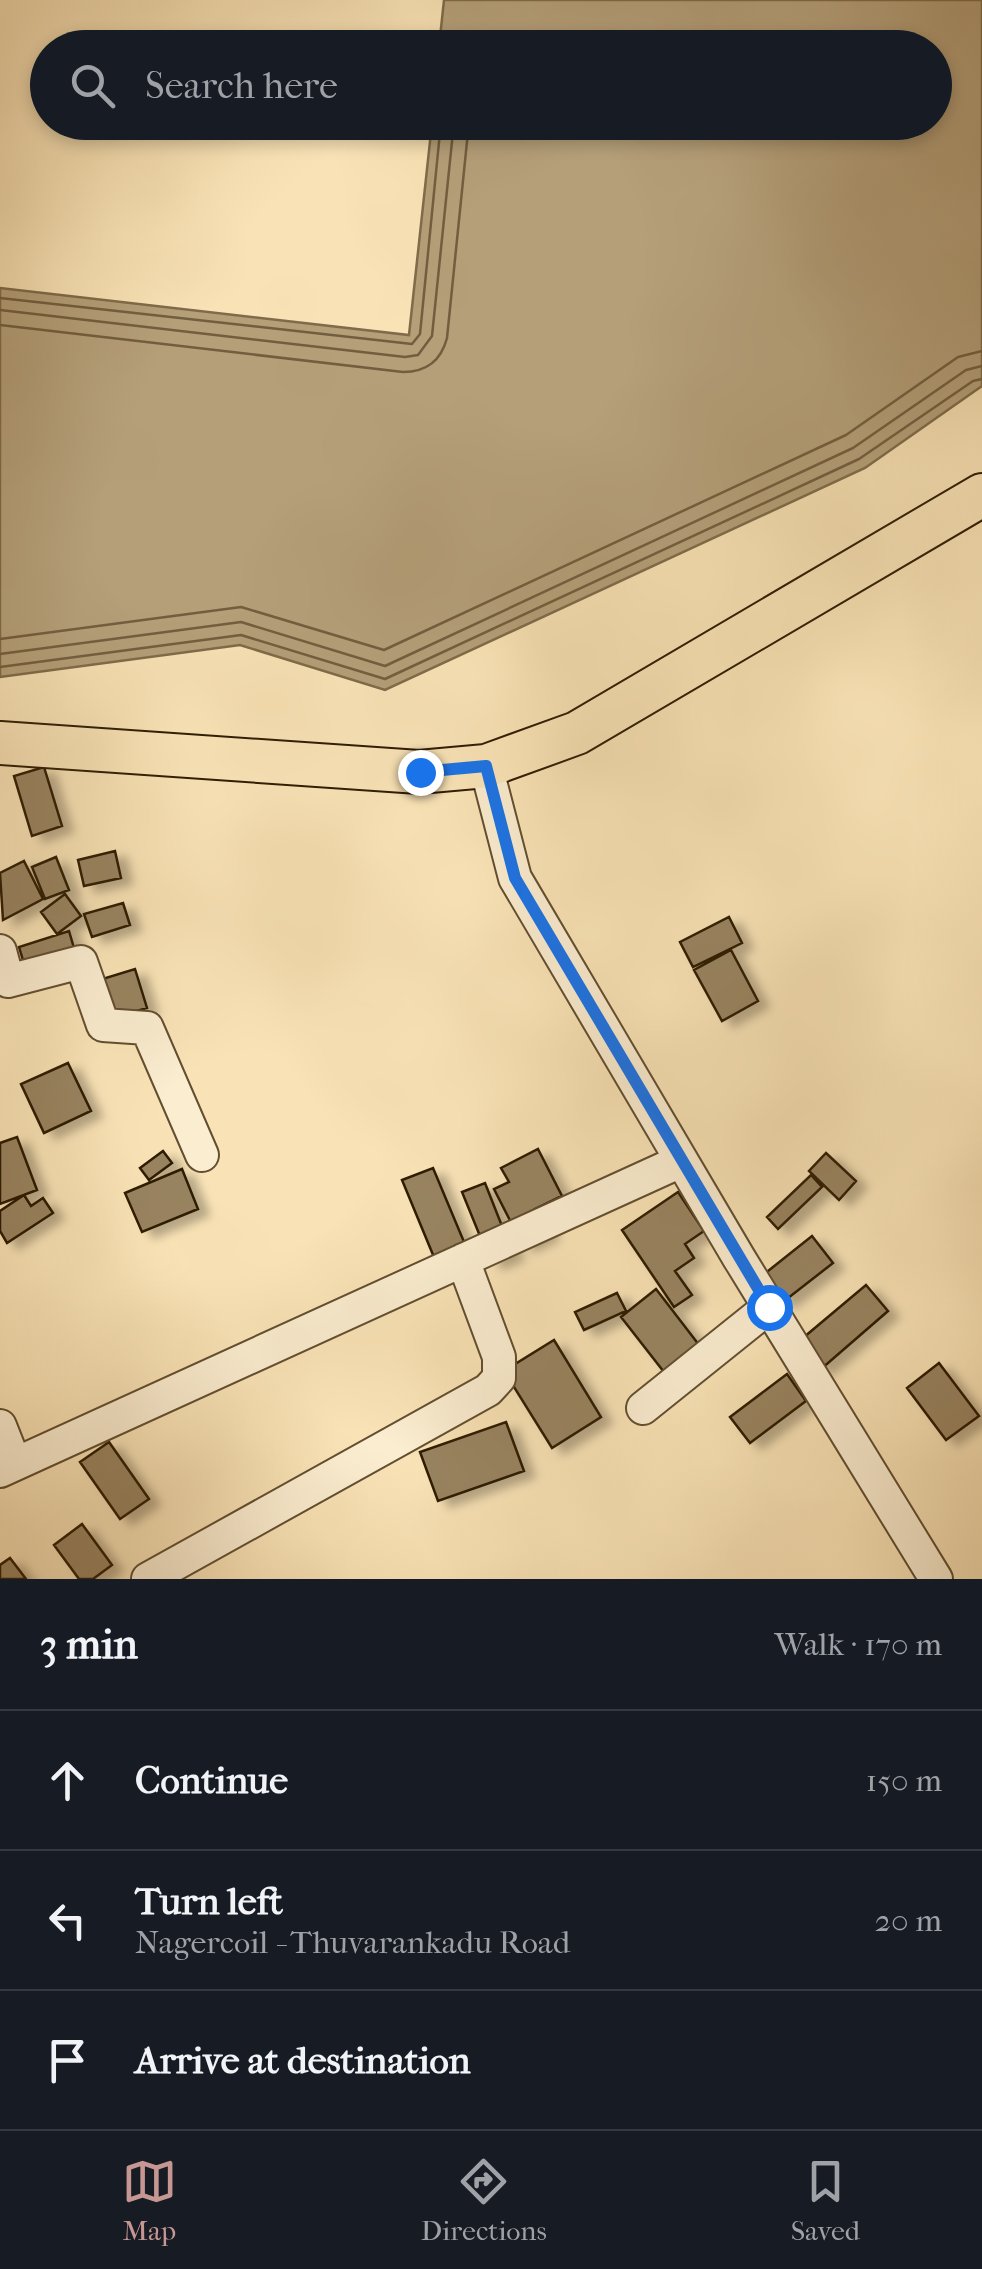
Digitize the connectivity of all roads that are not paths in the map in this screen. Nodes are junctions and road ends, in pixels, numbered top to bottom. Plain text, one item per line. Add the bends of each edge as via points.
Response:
1 (982, 495) edge
2 (0, 743) edge
3 (486, 766) junction
4 (0, 951) edge
5 (202, 1155) dead end
6 (682, 1160) junction
7 (463, 1260) junction
8 (769, 1307) junction
9 (643, 1408) dead end
10 (0, 1426) edge
11 (8, 1467) edge
12 (148, 1579) edge
13 (936, 1579) edge

1 - 3 main road via 576,733
2 - 3 main road via 420,772
3 - 6 street via 515,878
4 - 5 street via 8,981 81,962 102,1025 147,1028
6 - 7 street
6 - 8 street
7 - 11 street
7 - 12 street via 500,1357 499,1378 488,1390
8 - 9 street
8 - 13 street
10 - 11 street

